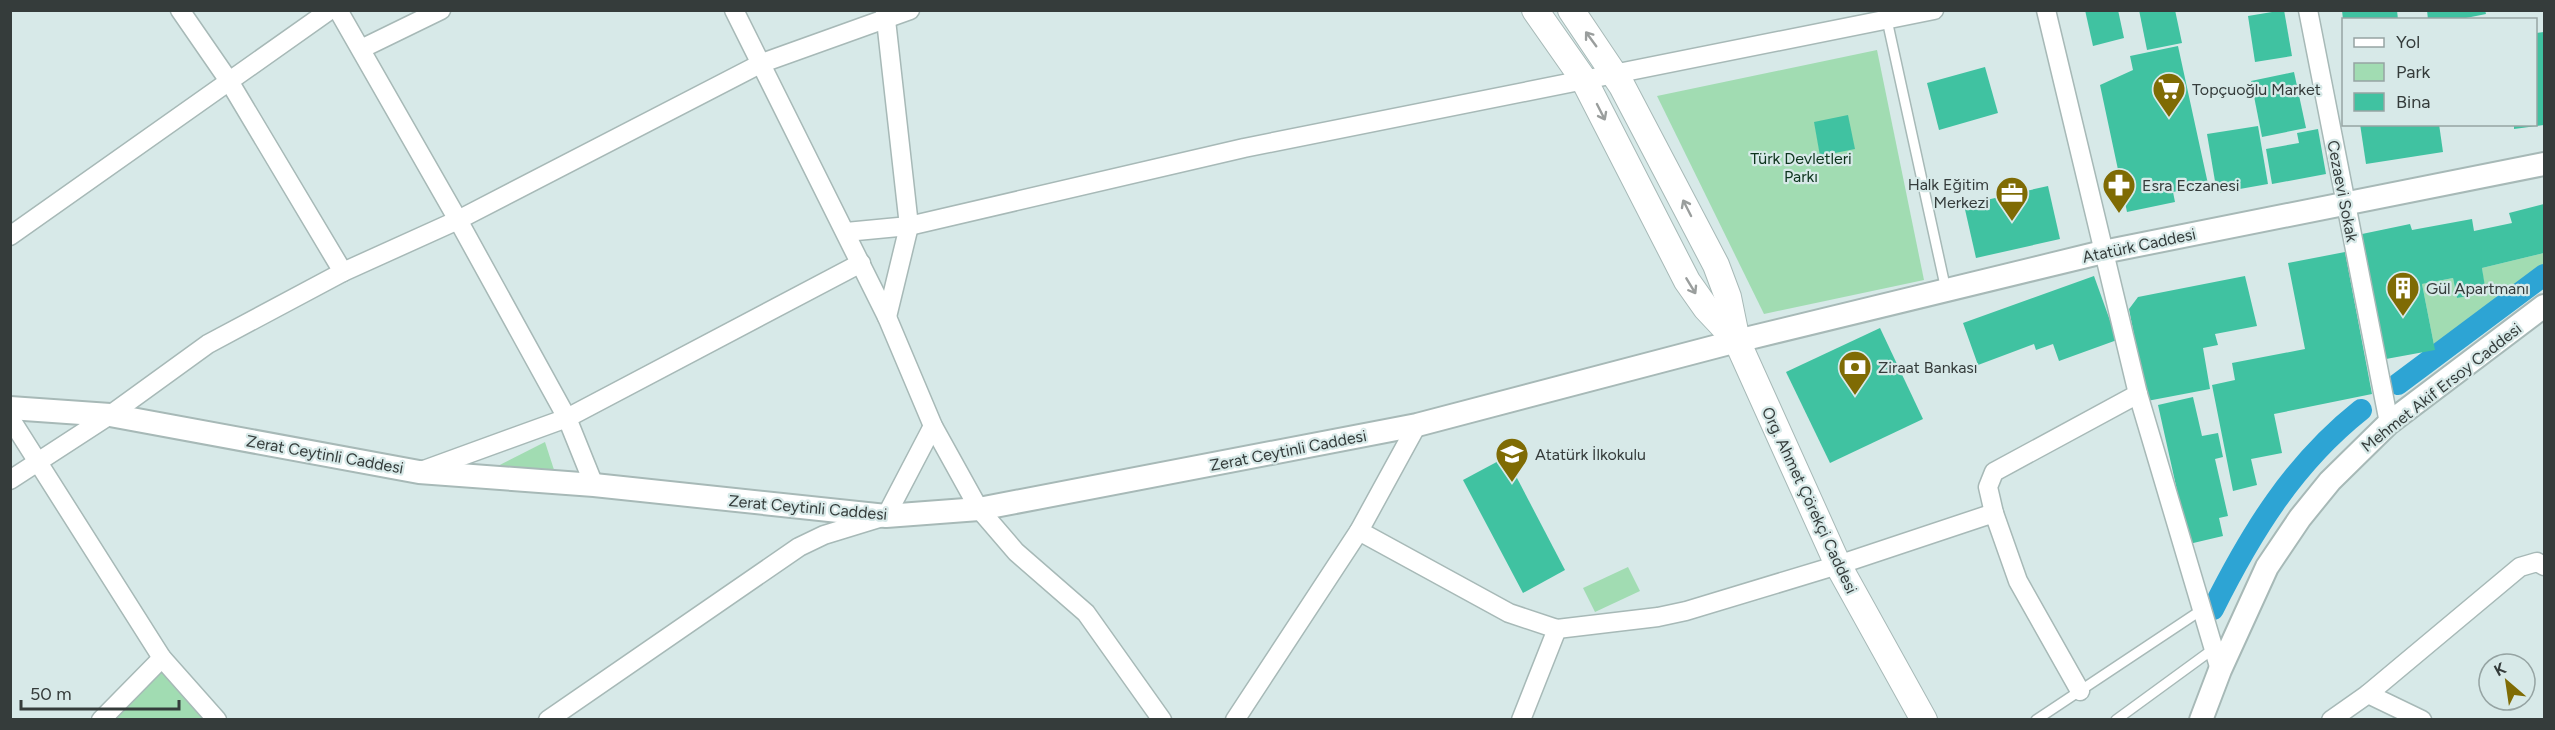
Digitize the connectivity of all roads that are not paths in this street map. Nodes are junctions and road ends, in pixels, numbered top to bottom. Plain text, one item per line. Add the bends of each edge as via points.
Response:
1 (180, 10) edge
2 (330, 10) edge
3 (338, 10) edge
4 (441, 10) edge
5 (735, 10) edge
6 (910, 10) edge
7 (1535, 10) edge
8 (1571, 10) edge
9 (1934, 10) edge
10 (2046, 10) edge
11 (2308, 10) edge
12 (885, 16) edge
13 (1887, 20) junction
14 (361, 49) junction
15 (762, 63) junction
16 (1615, 73) junction
17 (1584, 80) junction
18 (229, 81) junction
19 (2544, 164) edge
20 (2346, 203) junction
21 (458, 220) junction
22 (909, 226) junction
23 (846, 232) junction
24 (10, 236) edge
25 (2103, 252) junction
26 (861, 263) junction
27 (343, 272) junction
28 (1946, 290) junction
29 (2544, 306) edge
30 (887, 317) junction
31 (1737, 341) junction
32 (2138, 394) junction
33 (10, 408) edge
34 (110, 415) junction
35 (10, 418) edge
36 (567, 418) junction
37 (2389, 423) junction
38 (1417, 425) junction
39 (933, 426) junction
40 (38, 461) junction
41 (419, 472) junction
42 (10, 480) edge
43 (594, 485) junction
44 (979, 508) junction
45 (1994, 513) junction
46 (886, 516) junction
47 (1359, 531) junction
48 (1838, 566) junction
49 (2544, 566) edge
50 (2200, 611) junction
51 (1557, 630) junction
52 (162, 658) junction
53 (2216, 660) junction
54 (2080, 691) junction
55 (2368, 694) junction
56 (101, 720) edge
57 (218, 720) edge
58 (548, 720) edge
59 (1162, 720) edge
60 (1235, 720) edge
61 (1521, 720) edge
62 (1924, 720) edge
63 (2036, 720) edge
64 (2116, 720) edge
65 (2201, 720) edge
66 (2331, 720) edge
67 (2422, 720) edge

1 - 18 street
2 - 18 street
3 - 14 street
4 - 14 street
5 - 15 street
6 - 12 street
7 - 17 main road, Org. Ahmet Çörekçi Caddesi
16 -> 8 main road, Org. Ahmet Çörekçi Caddesi
9 - 13 street
10 - 25 street
11 - 20 street, Cezaevi Sokak
12 - 15 street
12 - 22 street
13 - 16 street
13 - 28 lane
14 - 21 street
15 - 21 street
15 - 23 street
16 - 17 street
31 -> 16 main road, Org. Ahmet Çörekçi Caddesi via 1728,297 1716,265
17 - 22 street via 1244,148
17 -> 31 main road, Org. Ahmet Çörekçi Caddesi via 1688,281 1706,308
18 - 24 street
18 - 27 street
19 - 20 street, Atatürk Caddesi
20 - 25 street, Atatürk Caddesi
20 - 37 street, Cezaevi Sokak
21 - 27 street
21 - 36 street
22 - 23 street
22 - 30 street
23 - 26 street
25 - 28 street, Atatürk Caddesi
25 - 32 street
26 - 30 street
26 - 36 street
27 - 34 street via 208,344
28 - 31 street, Atatürk Caddesi
29 - 37 street, Mehmet Akif Ersoy Caddesi
30 - 39 street
31 - 38 street, Zerat Ceytinli Caddesi
31 - 48 main road, Org. Ahmet Çörekçi Caddesi
32 - 45 street via 1994,472 1988,487
32 - 50 street
33 - 34 street, Zerat Ceytinli Caddesi
34 - 40 street
34 - 41 street, Zerat Ceytinli Caddesi
35 - 40 street
36 - 41 street
36 - 43 street
37 - 53 street, Mehmet Akif Ersoy Caddesi via 2330,480 2300,518 2267,567 2237,631
38 - 44 street, Zerat Ceytinli Caddesi
38 - 47 street
39 - 44 street
39 - 46 street
40 - 42 street
40 - 52 street
41 - 43 street, Zerat Ceytinli Caddesi
43 - 46 street, Zerat Ceytinli Caddesi
44 - 46 street, Zerat Ceytinli Caddesi
44 - 59 street via 1016,552 1086,613
45 - 48 street
45 - 54 street via 2018,581
46 - 58 street via 799,547
47 - 51 street via 1509,613
47 - 60 street
48 - 51 street via 1673,614
48 - 62 main road, Org. Ahmet Çörekçi Caddesi
49 - 55 street via 2536,562 2520,567
50 - 53 street
50 - 54 lane
51 - 61 street
52 - 56 street
52 - 57 street
53 - 64 lane
53 - 65 street, Mehmet Akif Ersoy Caddesi
54 - 63 lane
55 - 66 street
55 - 67 street

